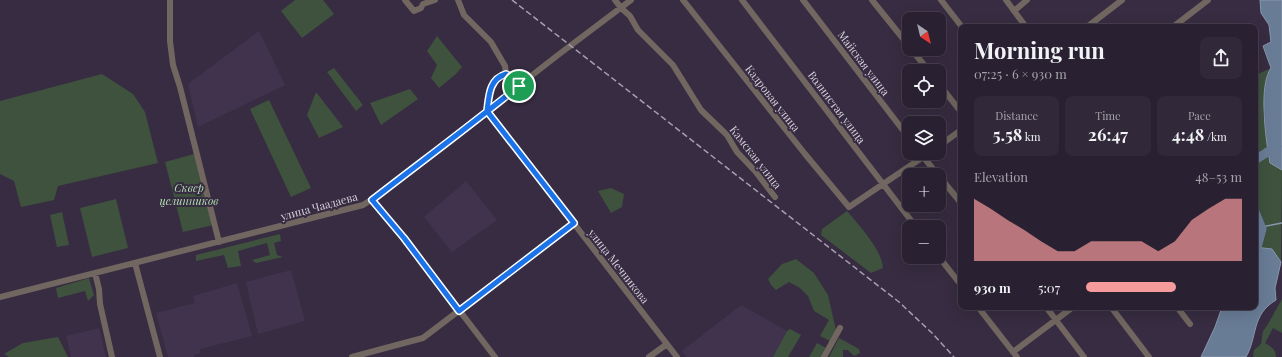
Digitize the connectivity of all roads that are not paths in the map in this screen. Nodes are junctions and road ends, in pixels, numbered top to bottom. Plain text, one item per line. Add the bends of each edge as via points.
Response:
1 (170, 0) edge
2 (405, 0) edge
3 (435, 0) edge
4 (458, 0) edge
5 (615, 0) edge
6 (631, 0) edge
7 (683, 0) edge
8 (742, 0) edge
9 (803, 0) edge
10 (872, 0) edge
11 (941, 0) edge
12 (1006, 0) edge
13 (1027, 0) edge
14 (1122, 0) edge
15 (1208, 0) edge
16 (621, 8) junction
17 (1014, 11) junction
18 (960, 24) edge
19 (1024, 24) edge
20 (1091, 24) edge
21 (1178, 24) edge
22 (902, 37) edge
23 (916, 56) edge
24 (923, 64) edge
25 (506, 74) junction
26 (519, 86) junction
27 (946, 93) edge
28 (958, 108) edge
29 (487, 111) junction
30 (902, 129) edge
31 (958, 132) edge
32 (946, 141) edge
33 (916, 160) edge
34 (883, 183) junction
35 (946, 185) edge
36 (775, 197) dead end
37 (958, 199) edge
38 (372, 200) junction
39 (911, 220) edge
40 (574, 223) junction
41 (219, 242) junction
42 (134, 263) junction
43 (944, 264) edge
44 (95, 273) junction
45 (958, 281) edge
46 (0, 298) edge
47 (980, 310) edge
48 (1048, 310) edge
49 (1068, 310) edge
50 (1113, 310) edge
51 (1179, 310) edge
52 (459, 311) junction
53 (1056, 320) junction
54 (1190, 324) dead end
55 (840, 328) dead end
56 (667, 344) junction
57 (374, 354) edge
58 (1015, 354) edge
59 (112, 357) edge
60 (160, 357) edge
61 (352, 357) edge
62 (495, 357) edge
63 (649, 357) edge
64 (677, 357) edge
65 (824, 357) edge
66 (1084, 357) edge
67 (1149, 357) edge

1 - 41 street via 173,65
2 - 3 street via 414,11 423,4
4 - 25 street via 464,15 491,42 505,66
5 - 16 street, Камская улица
6 - 16 street, улица Чаадаева
7 - 34 street, Кадровая улица via 849,207
8 - 34 street, Волнистая улица
9 - 30 street, Майская улица
10 - 22 street
11 - 18 street
12 - 17 street
13 - 17 street
14 - 20 street
15 - 21 street
16 - 26 street, улица Чаадаева
16 - 36 street, Камская улица via 630,16 638,30 673,65 701,110 727,134 737,152
17 - 19 street
23 - 24 street
25 - 26 street via 515,79
25 - 29 street via 492,85
26 - 29 street, улица Чаадаева
27 - 28 street
29 - 38 street, улица Чаадаева
29 - 40 street, улица Мечникова
31 - 32 street
33 - 34 street
34 - 39 street, Волнистая улица
35 - 37 street
38 - 41 street, улица Чаадаева via 356,207
38 - 52 street
40 - 52 street
40 - 56 street, улица Мечникова
41 - 42 street, улица Чаадаева
42 - 44 street, улица Чаадаева
42 - 60 street
43 - 45 street
44 - 46 street, улица Чаадаева
44 - 59 street
47 - 58 street
48 - 53 street
49 - 53 street
50 - 67 street
51 - 54 street
52 - 57 street via 423,338
52 - 62 street
53 - 58 street
53 - 66 street
55 - 65 street
56 - 63 street
56 - 64 street, улица Мечникова
57 - 61 street

